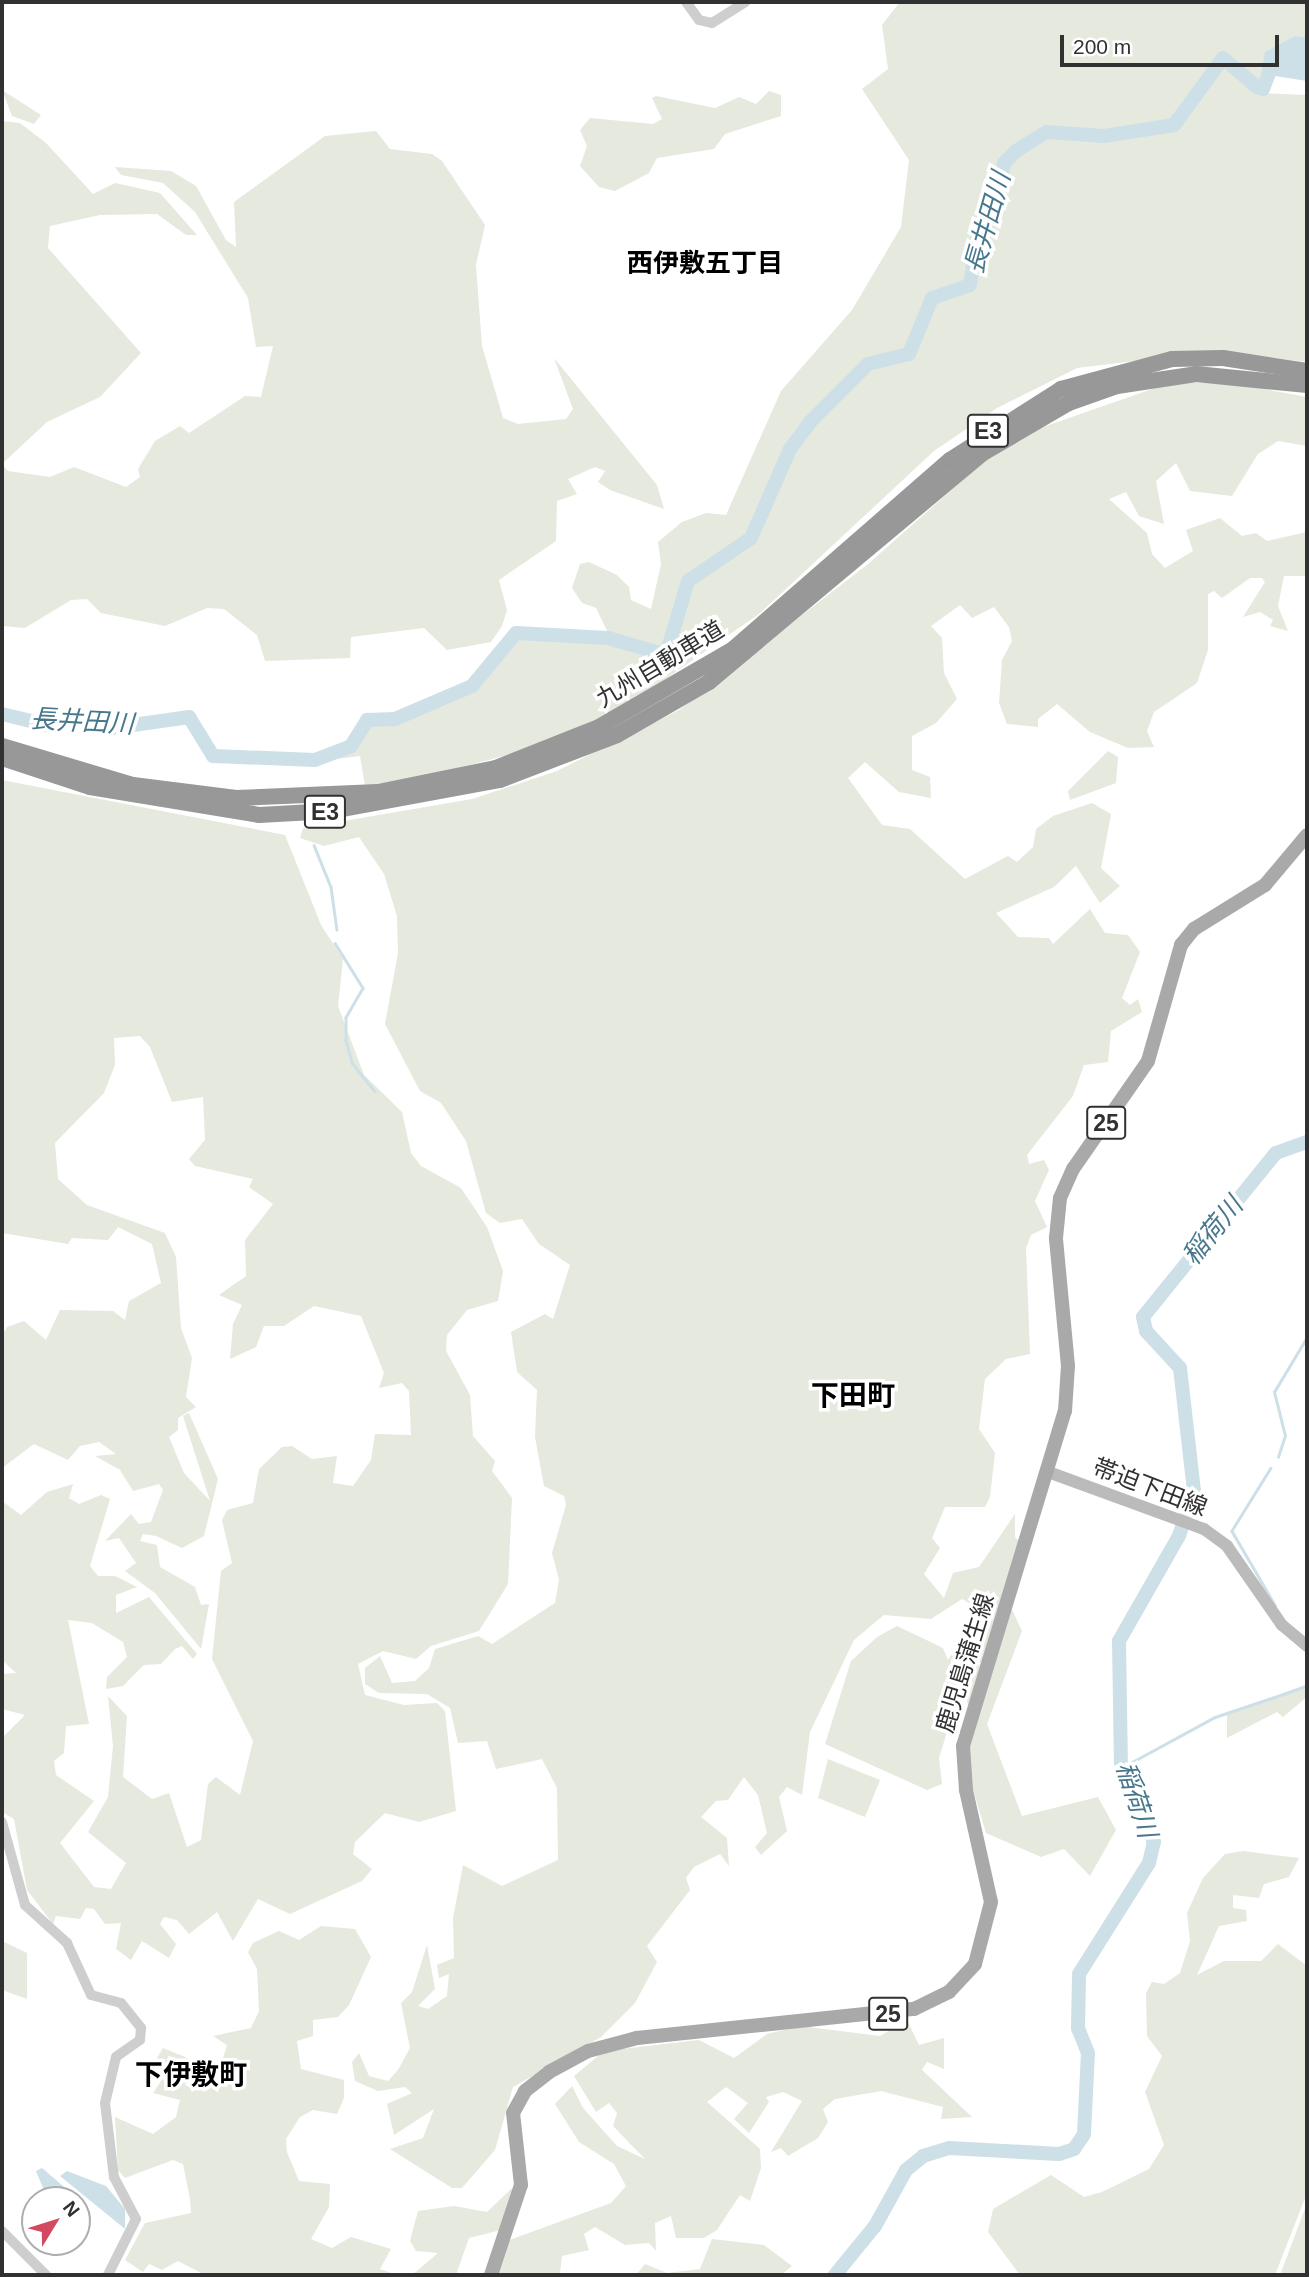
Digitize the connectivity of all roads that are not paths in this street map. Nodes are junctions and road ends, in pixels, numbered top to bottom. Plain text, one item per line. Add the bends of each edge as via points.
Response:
1 (686, 2) edge
2 (745, 2) edge
3 (1307, 370) edge
4 (1307, 385) edge
5 (736, 655) junction
6 (637, 716) junction
7 (2, 746) edge
8 (2, 758) edge
9 (1307, 835) edge
10 (1051, 1473) junction
11 (1307, 1646) edge
12 (2, 1822) edge
13 (2, 2231) edge
14 (46, 2275) edge
15 (108, 2275) edge
16 (491, 2275) edge

1 - 2 street via 699,20 712,23
3 - 5 highway, 九州自動車道 / E3 via 1223,358 1172,359 1061,388 950,460
4 - 5 highway, 九州自動車道 / E3 via 1196,374 1117,386 1069,402 983,453
5 - 6 highway, 九州自動車道 / E3
6 - 7 highway, 九州自動車道 / E3 via 496,768 337,796 236,798 133,785
6 - 8 highway, 九州自動車道 / E3 via 500,780 288,815 132,796
9 - 10 main road, 鹿児島蒲生線 / 25 via 1265,885 1194,929 1181,945 1148,1062 1065,1185 1056,1238 1068,1379
10 - 11 main road, 帯迫下田線 via 1189,1523 1227,1546 1282,1625
10 - 16 main road, 鹿児島蒲生線 / 25 via 963,1746 966,1790 991,1902 987,1939 967,1976 915,2009 637,2038 588,2051 549,2072 525,2091 513,2113 521,2185
12 - 15 street via 24,1905 67,1943 91,1995 121,2003 141,2028 140,2040 116,2057 105,2103 114,2177 136,2219
13 - 14 street

